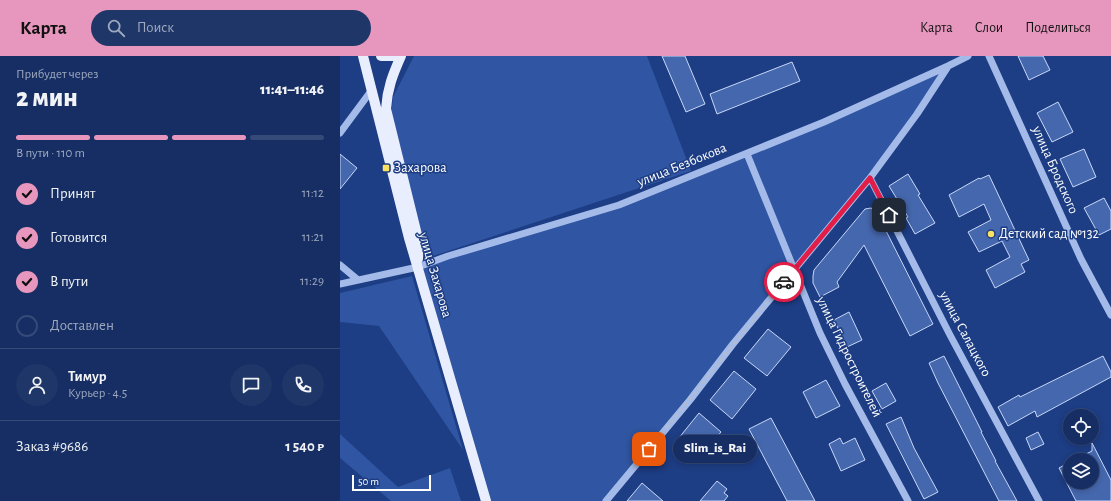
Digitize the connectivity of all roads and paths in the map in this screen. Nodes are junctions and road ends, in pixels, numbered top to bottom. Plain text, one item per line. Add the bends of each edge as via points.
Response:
1 (363, 56) edge
2 (381, 56) edge
3 (394, 56) edge
4 (401, 56) edge
5 (968, 56) edge
6 (989, 56) edge
7 (948, 66) junction
8 (371, 91) junction
9 (340, 133) edge
10 (747, 154) junction
11 (870, 178) junction
12 (340, 265) edge
13 (418, 267) junction
14 (794, 271) junction
15 (358, 280) junction
16 (340, 284) edge
17 (1111, 315) edge
18 (486, 501) edge
19 (606, 501) edge
20 (908, 501) edge
21 (1039, 501) edge

1 - 8 main road, улица Захарова
2 - 3 main road
4 - 13 main road via 386,95 386,109 419,243
5 - 7 street, улица Безбокова
6 - 17 street, улица Бродского via 1081,259
7 - 10 street, улица Безбокова
7 - 11 street
8 - 9 street
8 - 13 main road, улица Захарова
10 - 13 street, улица Безбокова via 619,204
10 - 14 street, улица Гидростроителей
11 - 14 street
11 - 21 street, улица Салацкого
12 - 15 street
13 - 15 street, улица Безбокова
13 - 18 main road, улица Захарова
14 - 19 street
14 - 20 street, улица Гидростроителей via 844,384
15 - 16 street, улица Безбокова

